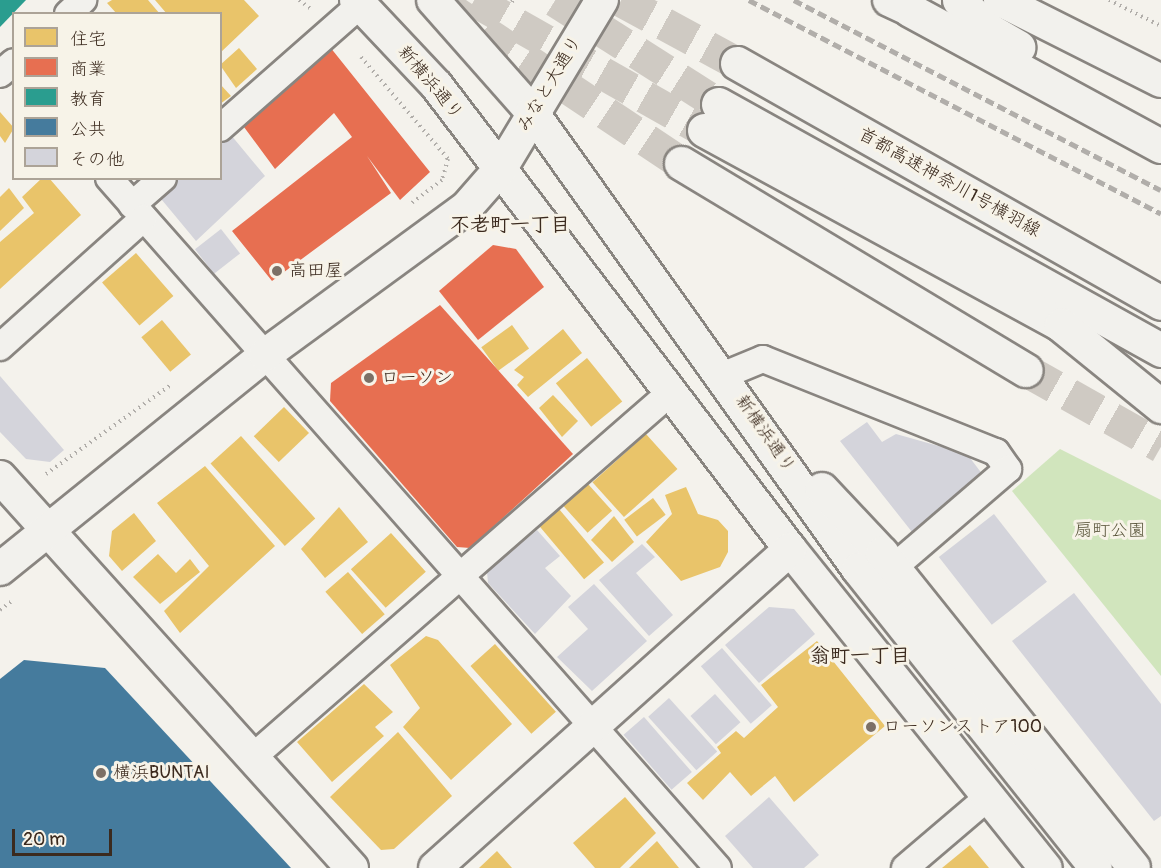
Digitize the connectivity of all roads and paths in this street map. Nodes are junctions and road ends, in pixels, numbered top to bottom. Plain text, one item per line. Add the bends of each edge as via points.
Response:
1 (83, 0) edge
2 (299, 0) edge
3 (433, 0) edge
4 (602, 0) edge
5 (959, 0) edge
6 (1000, 0) edge
7 (1109, 0) edge
8 (358, 3) edge
9 (899, 5) edge
10 (70, 12) edge
11 (1161, 26) edge
12 (335, 27) junction
13 (737, 63) tunnel mouth
14 (1161, 81) edge
15 (1089, 86) junction
16 (532, 112) junction
17 (1161, 122) edge
18 (222, 126) edge
19 (1161, 146) edge
20 (681, 163) tunnel mouth
21 (501, 168) junction
22 (111, 180) edge
23 (162, 180) edge
24 (405, 209) dead end
25 (138, 212) junction
26 (1161, 303) edge
27 (0, 346) edge
28 (1161, 350) edge
29 (266, 355) junction
30 (1026, 370) tunnel mouth
31 (724, 375) junction
32 (179, 380) dead end
33 (671, 392) junction
34 (1161, 406) edge
35 (749, 409) junction
36 (46, 474) dead end
37 (0, 477) edge
38 (49, 533) junction
39 (790, 549) junction
40 (893, 568) junction
41 (0, 569) edge
42 (457, 576) junction
43 (589, 726) junction
44 (254, 756) junction
45 (988, 797) junction
46 (352, 868) edge
47 (435, 868) edge
48 (718, 868) edge
49 (904, 868) edge
50 (1046, 868) edge
51 (1096, 868) edge
52 (1134, 868) edge

1 - 10 street
2 - 12 path
3 - 16 street, 新横浜通り
4 - 16 street, みなと大通り
5 - 15 highway via 989,30
6 - 14 street
7 - 11 path
8 - 12 street
8 - 21 street, 新横浜通り via 437,86
9 - 15 highway
9 - 19 highway
12 - 18 street
12 - 24 path via 448,159 442,180
13 - 26 highway, 首都高速神奈川1号横羽線
15 - 17 highway
16 - 21 street, みなと大通り
16 - 31 street, 新横浜通り
20 - 30 highway
21 - 29 street, みなと大通り via 466,208
21 - 33 street, 新横浜通り
22 - 25 street
23 - 25 street
25 - 27 street
25 - 29 street
28 - 34 highway via 711,117 1061,325
29 - 38 street, みなと大通り
29 - 42 street
31 - 35 street, 新横浜通り
31 - 40 street via 763,359 996,452 1008,470
32 - 36 path
33 - 39 street, 新横浜通り
33 - 42 street
35 - 40 street
35 - 51 street, 新横浜通り via 858,569
37 - 38 street
38 - 41 street, みなと大通り
38 - 44 street
39 - 43 street
39 - 45 street, 新横浜通り
40 - 52 street
42 - 43 street
42 - 44 street
43 - 47 street
43 - 48 street
44 - 46 street
45 - 49 street
45 - 50 street, 新横浜通り

